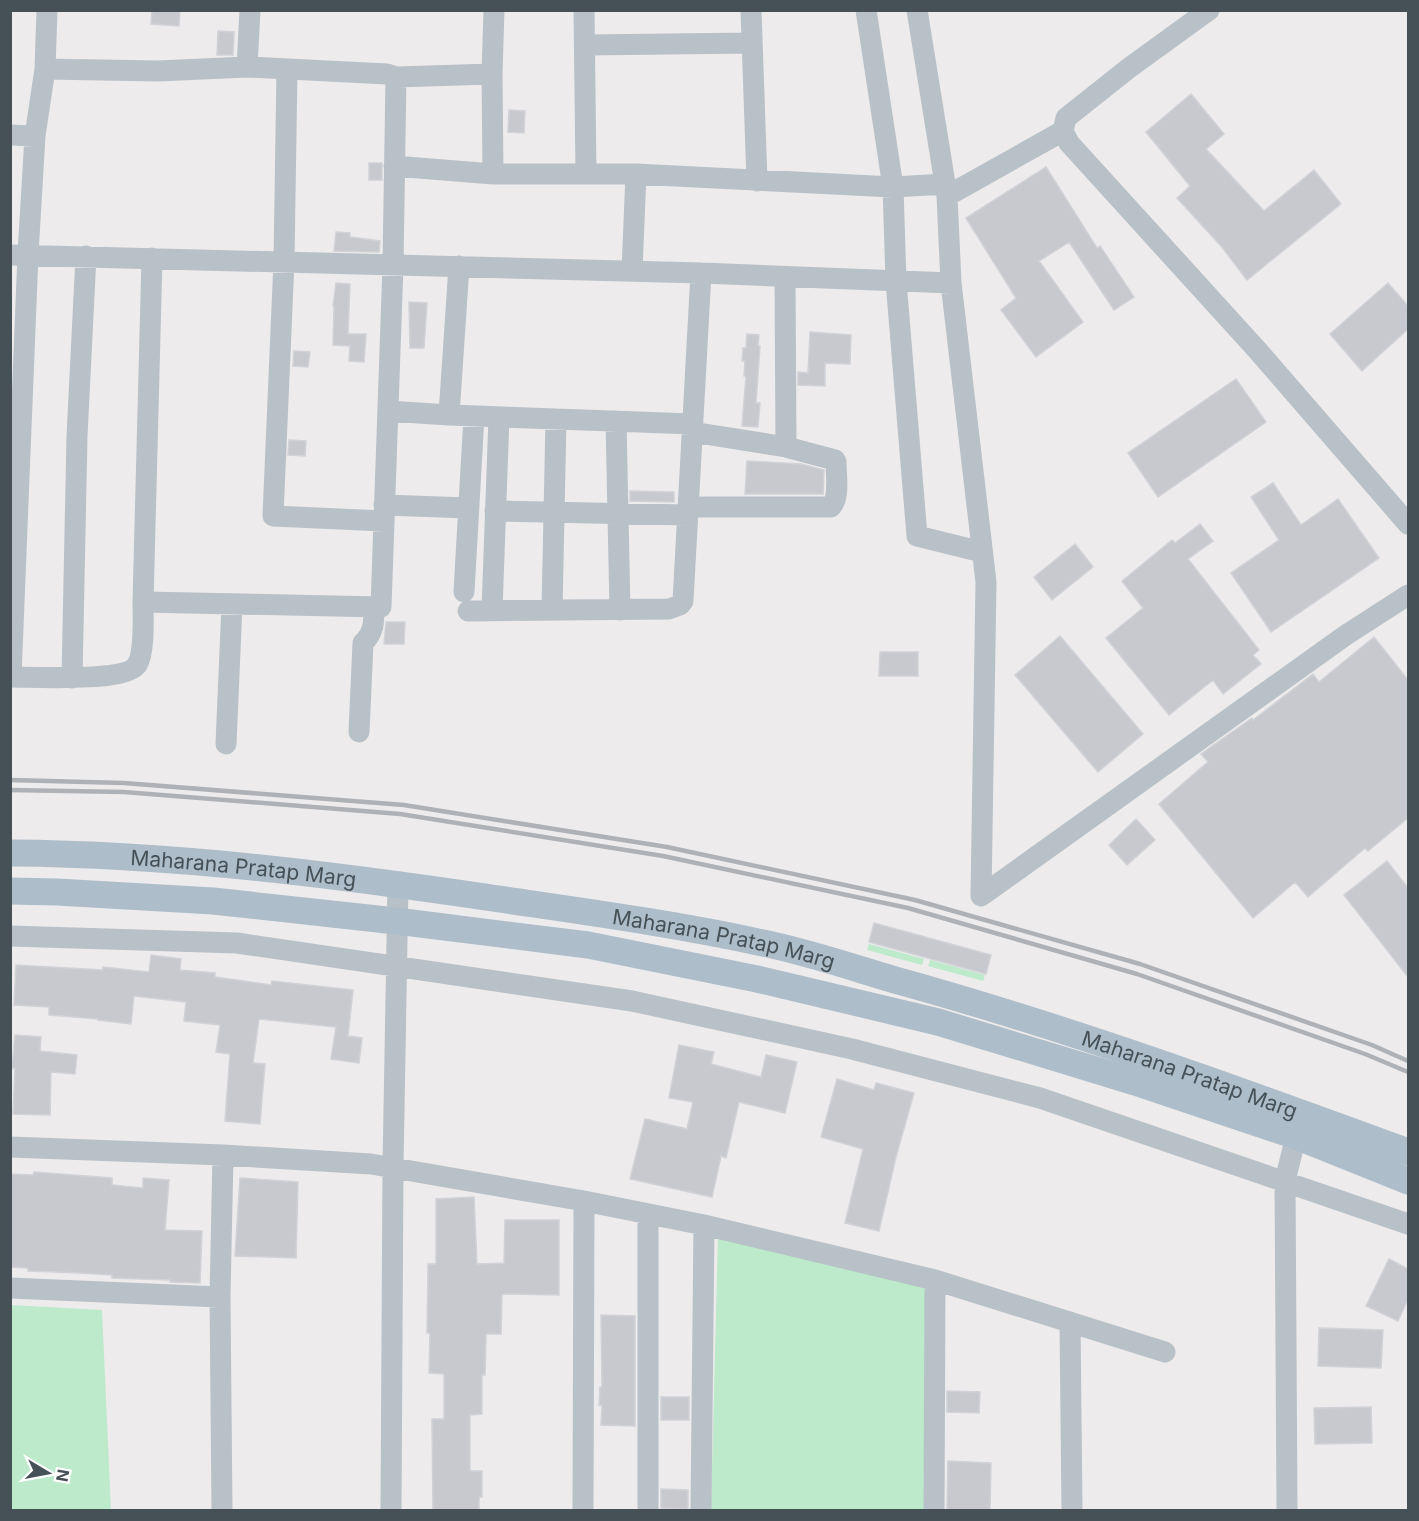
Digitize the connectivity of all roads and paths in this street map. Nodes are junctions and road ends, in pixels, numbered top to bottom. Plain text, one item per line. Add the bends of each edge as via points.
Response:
1 (47, 10) edge
2 (250, 10) edge
3 (494, 10) edge
4 (584, 10) edge
5 (751, 10) edge
6 (866, 10) edge
7 (917, 10) edge
8 (1209, 10) edge
9 (752, 43) junction
10 (585, 45) junction
11 (247, 67) junction
12 (45, 69) junction
13 (287, 69) junction
14 (492, 74) junction
15 (396, 77) junction
16 (1063, 131) junction
17 (10, 135) edge
18 (35, 136) junction
19 (394, 166) junction
20 (493, 174) junction
21 (586, 174) junction
22 (636, 174) junction
23 (757, 181) junction
24 (893, 187) junction
25 (946, 190) junction
26 (19, 254) edge
27 (86, 256) junction
28 (152, 258) junction
29 (284, 261) junction
30 (393, 265) junction
31 (459, 266) junction
32 (632, 271) junction
33 (701, 273) junction
34 (785, 277) junction
35 (896, 281) junction
36 (951, 283) junction
37 (16, 383) edge
38 (388, 411) junction
39 (449, 415) junction
40 (474, 416) junction
41 (499, 417) junction
42 (556, 419) junction
43 (616, 421) junction
44 (692, 428) junction
45 (786, 447) junction
46 (14, 484) edge
47 (469, 508) junction
48 (495, 511) junction
49 (688, 511) junction
50 (555, 512) junction
51 (384, 513) junction
52 (618, 514) junction
53 (1408, 524) edge
54 (982, 552) junction
55 (1408, 595) edge
56 (143, 602) junction
57 (232, 604) junction
58 (374, 607) junction
59 (492, 610) junction
60 (552, 610) junction
61 (620, 610) junction
62 (11, 677) edge
63 (72, 678) junction
64 (359, 732) dead end
65 (226, 744) dead end
66 (10, 854) edge
67 (398, 884) junction
68 (10, 891) edge
69 (396, 921) junction
70 (10, 936) edge
71 (396, 967) junction
72 (1301, 1125) junction
73 (10, 1147) edge
74 (1408, 1152) edge
75 (223, 1155) junction
76 (393, 1167) junction
77 (1285, 1181) junction
78 (1408, 1181) edge
79 (584, 1201) junction
80 (648, 1214) junction
81 (1408, 1224) edge
82 (704, 1225) junction
83 (935, 1280) junction
84 (10, 1288) edge
85 (220, 1297) junction
86 (1070, 1322) junction
87 (1165, 1352) dead end
88 (222, 1510) edge
89 (390, 1510) edge
90 (583, 1510) edge
91 (648, 1510) edge
92 (701, 1510) edge
93 (934, 1510) edge
94 (1072, 1510) edge
95 (1287, 1510) edge

1 - 12 street
2 - 11 street
3 - 14 street
4 - 10 street
5 - 9 street
6 - 24 street
7 - 25 street
8 - 16 street via 1066,118
9 - 10 street
9 - 23 street
10 - 21 street
11 - 12 street via 158,71
11 - 13 street
12 - 18 street
13 - 15 street
13 - 29 street
14 - 15 street
14 - 20 street
15 - 19 street
16 - 25 street
16 - 53 street via 1068,143 1259,352
17 - 18 street
18 - 26 street
19 - 20 street
19 - 30 street
20 - 21 street
21 - 22 street
22 - 23 street
22 - 32 street
23 - 24 street
24 - 25 street
24 - 35 street
25 - 36 street
26 - 27 street
26 - 37 street
27 - 28 street
27 - 63 street via 77,436
28 - 29 street
28 - 56 street
29 - 30 street
29 - 51 street via 273,516
30 - 31 street
30 - 38 street
31 - 32 street
31 - 39 street
32 - 33 street
33 - 34 street
33 - 44 street
34 - 35 street
34 - 45 street
35 - 36 street
35 - 54 street via 917,536
36 - 54 street
37 - 46 street
38 - 39 street
38 - 51 street
39 - 40 street
40 - 41 street
40 - 47 street
41 - 42 street
41 - 48 street
42 - 43 street
42 - 50 street
43 - 44 street
43 - 52 street
44 - 45 street
44 - 49 street
45 - 49 street via 835,460 836,495 831,507
46 - 62 street
47 - 51 street
47 - 59 street via 466,601
48 - 50 street
48 - 59 street
49 - 52 street
49 - 61 street via 683,601 669,609
50 - 52 street
50 - 60 street
51 - 58 street via 381,607
52 - 61 street
54 - 55 street via 986,582 981,896 1346,634
56 - 57 street
56 - 63 street via 138,664 129,672
57 - 58 street
57 - 65 street
58 - 64 street via 374,626 363,643
59 - 60 street
60 - 61 street
62 - 63 street
66 - 67 main road, Maharana Pratap Marg via 213,863
67 - 69 street
67 - 72 main road, Maharana Pratap Marg via 764,943 974,1003 1149,1059
68 - 69 main road, Maharana Pratap Marg via 213,901
69 - 71 street
69 - 72 main road, Maharana Pratap Marg via 588,945 757,979 927,1019 1136,1082
70 - 71 street via 237,943
71 - 76 street
71 - 77 street via 632,1001 852,1049 1040,1098
72 - 74 main road, Maharana Pratap Marg
72 - 77 street
72 - 78 main road, Maharana Pratap Marg
73 - 75 street
75 - 76 street
75 - 85 street
76 - 79 street
76 - 89 street
77 - 81 street
77 - 95 street
79 - 80 street
79 - 90 street
80 - 82 street
80 - 91 street
82 - 83 street
82 - 92 street
83 - 86 street
83 - 93 street
84 - 85 street
85 - 88 street
86 - 87 street
86 - 94 street

